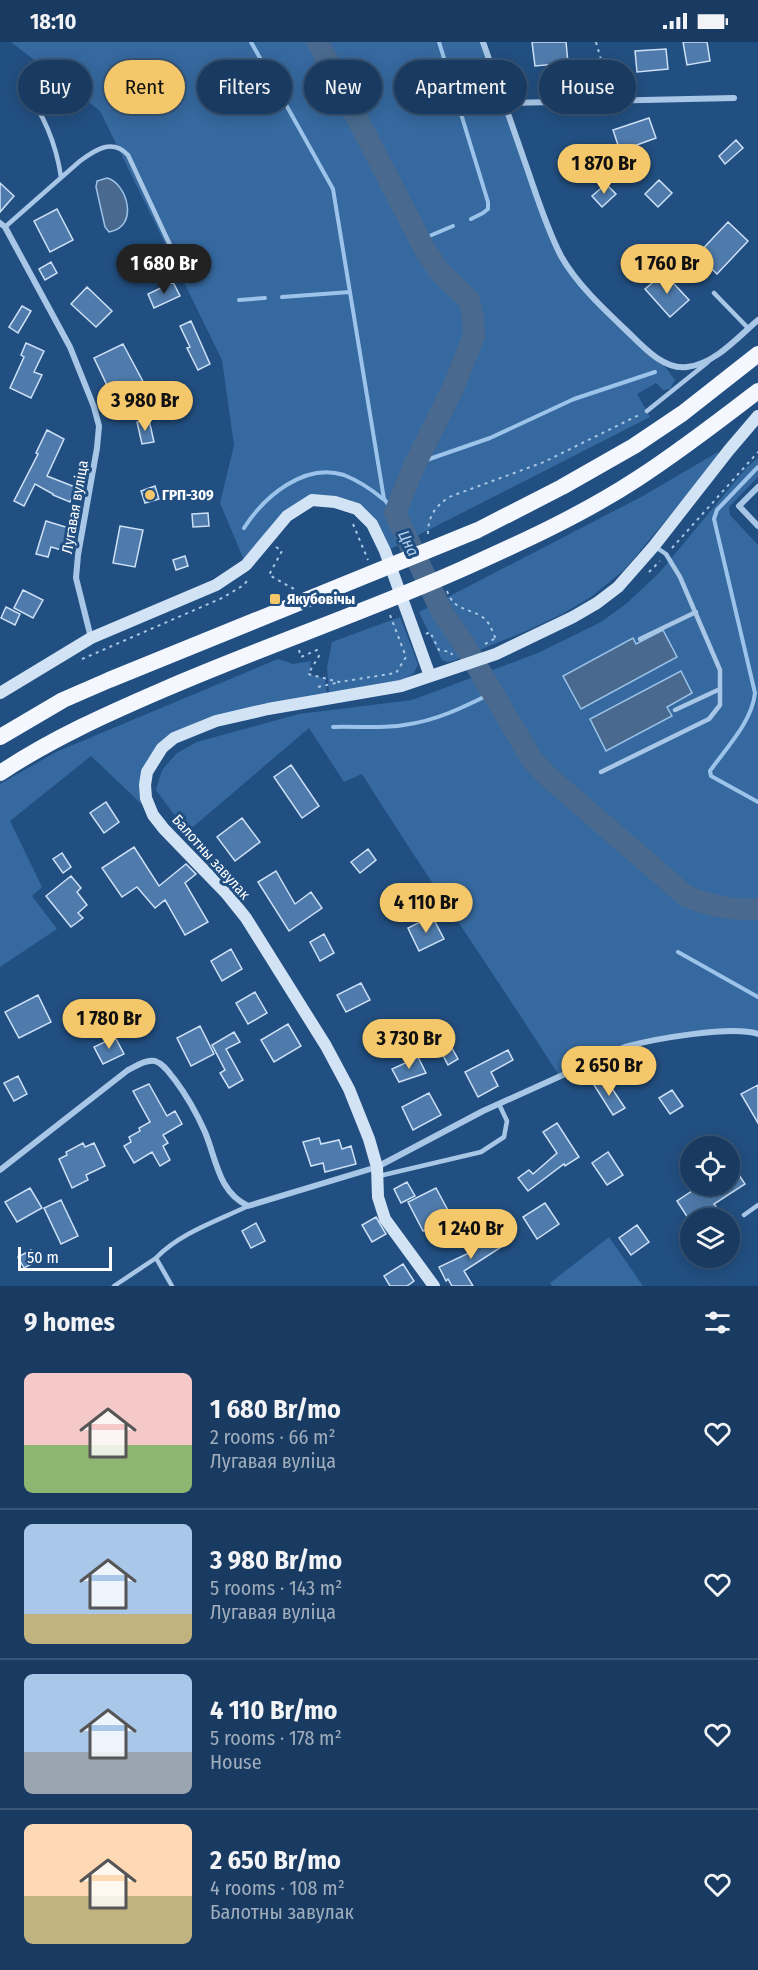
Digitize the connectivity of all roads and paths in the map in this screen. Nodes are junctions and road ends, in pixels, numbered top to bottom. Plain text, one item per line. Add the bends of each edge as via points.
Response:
1 (483, 42) edge
2 (596, 42) edge
3 (489, 60) edge
4 (602, 60) edge
5 (734, 98) dead end
6 (636, 100) edge
7 (40, 114) edge
8 (509, 114) edge
9 (61, 177) junction
10 (3, 225) edge
11 (170, 245) dead end
12 (714, 293) dead end
13 (758, 320) edge
14 (748, 328) junction
15 (758, 354) edge
16 (711, 360) junction
17 (758, 391) edge
18 (646, 411) dead end
19 (758, 416) edge
20 (758, 487) edge
21 (758, 526) edge
22 (275, 546) dead end
23 (654, 546) junction
24 (299, 592) dead end
25 (696, 612) junction
26 (91, 638) junction
27 (496, 638) dead end
28 (640, 639) dead end
29 (491, 641) dead end
30 (301, 657) dead end
31 (430, 676) junction
32 (325, 679) dead end
33 (720, 689) junction
34 (0, 693) edge
35 (675, 710) dead end
36 (0, 737) edge
37 (601, 772) dead end
38 (0, 773) edge
39 (758, 1034) edge
40 (499, 1104) junction
41 (0, 1170) edge
42 (377, 1172) junction
43 (758, 1204) edge
44 (248, 1206) junction
45 (744, 1215) dead end
46 (156, 1258) junction
47 (114, 1286) edge
48 (172, 1286) edge
49 (434, 1286) edge

1 - 3 street
2 - 4 path
5 - 6 street
7 - 9 lane via 53,138
8 - 16 street via 547,227 562,258 582,285 660,360 675,368
9 - 10 lane
9 - 11 lane via 105,146 122,149 135,168
10 - 26 street, Лугавая вуліца via 70,346 99,426 76,578
12 - 14 lane
13 - 14 street
14 - 16 street
15 - 36 highway via 634,446 478,530 109,680 63,700
16 - 18 lane
17 - 38 highway via 661,462 558,524 459,570 89,721
19 - 23 main road, Балотны завулак
20 - 21 street via 739,506
22 - 24 path via 282,551 269,575
23 - 25 lane via 666,554
23 - 31 main road, Балотны завулак via 618,587 597,603 496,654
25 - 28 lane
25 - 33 lane via 720,670
26 - 31 main road via 216,585 246,565 287,516 312,500 335,502 357,509 372,524
26 - 34 main road
27 - 29 path
30 - 32 path via 317,650 319,656 309,674
31 - 42 main road, Балотны завулак via 383,690 235,716 189,731 162,748 147,772 145,785 153,815 246,918 318,1031 349,1089
33 - 35 lane
33 - 37 lane via 720,705 709,719
39 - 40 street via 739,1030 649,1040
40 - 42 street
40 - 42 lane via 507,1121 504,1137 481,1152
41 - 44 street via 128,1070 154,1061 165,1068 190,1101 225,1187
42 - 44 street
42 - 49 main road, Балотны завулак via 378,1197 385,1219
43 - 45 lane
44 - 46 lane via 190,1233
46 - 47 lane
46 - 48 lane

